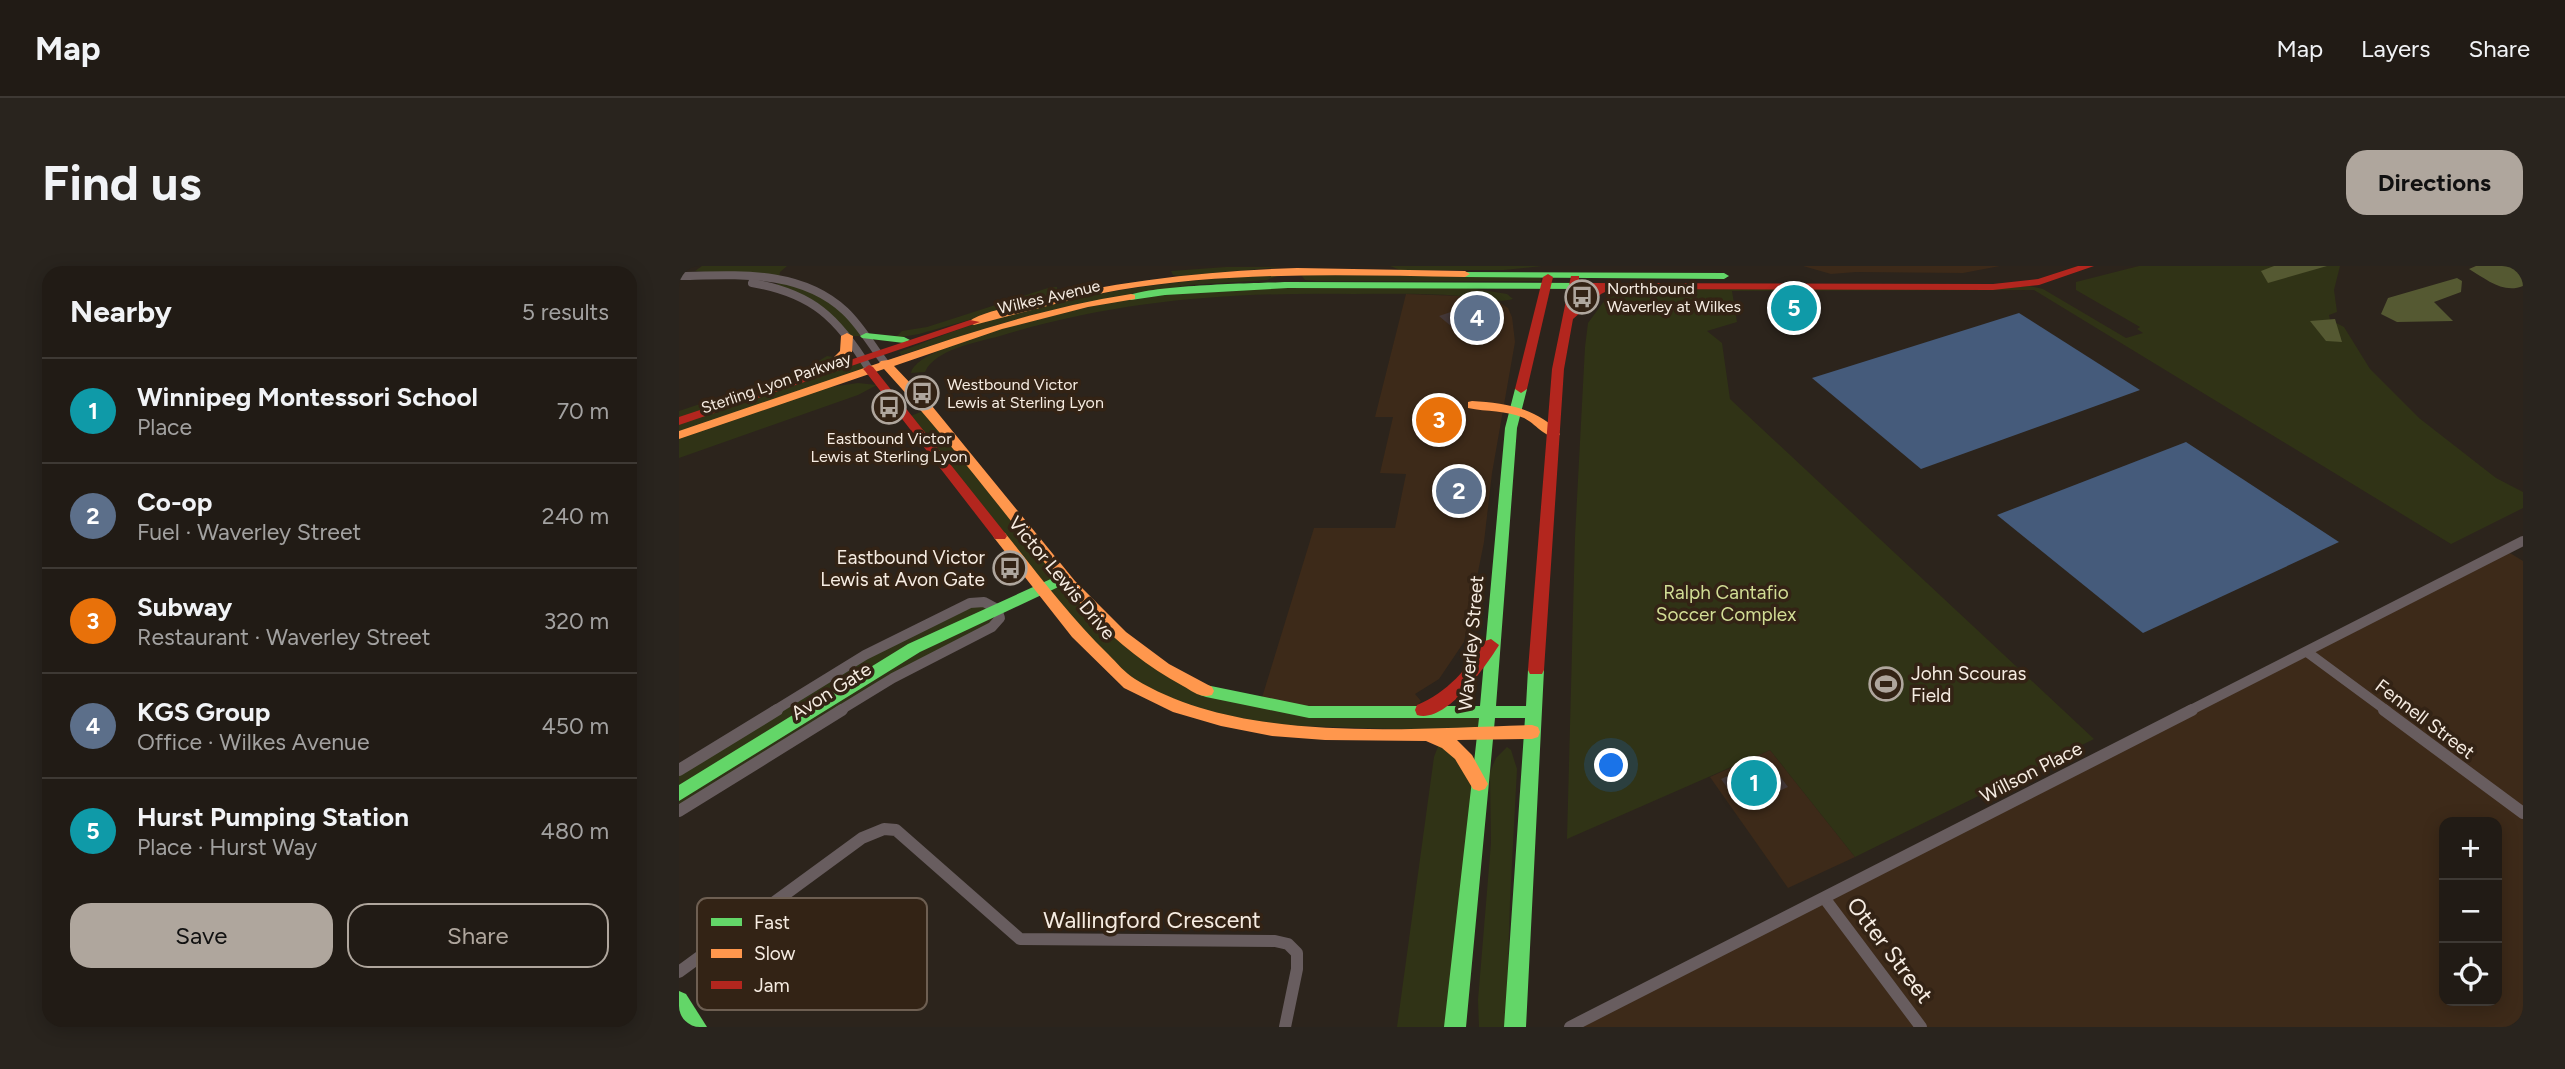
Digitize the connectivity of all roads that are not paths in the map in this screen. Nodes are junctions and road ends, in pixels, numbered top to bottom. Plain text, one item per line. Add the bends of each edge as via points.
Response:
1 (1601, 266) edge
2 (2089, 266) edge
3 (1527, 270) edge
4 (1636, 274) junction
5 (1685, 275) junction
6 (2059, 275) junction
7 (1549, 276) edge
8 (1576, 276) edge
9 (679, 279) edge
10 (1449, 285) junction
11 (1481, 285) junction
12 (1611, 286) junction
13 (1543, 304) junction
14 (1567, 318) junction
15 (847, 336) junction
16 (866, 336) junction
17 (926, 344) junction
18 (874, 361) junction
19 (819, 373) junction
20 (894, 385) junction
21 (1521, 385) junction
22 (812, 390) junction
23 (1473, 409) junction
24 (1515, 409) junction
25 (679, 421) edge
26 (1511, 428) junction
27 (1554, 433) junction
28 (679, 435) edge
29 (2523, 541) edge
30 (2508, 549) junction
31 (2523, 551) edge
32 (1064, 578) junction
33 (1041, 589) junction
34 (997, 609) junction
35 (1493, 642) junction
36 (2307, 653) junction
37 (1486, 712) junction
38 (1533, 712) junction
39 (1411, 713) junction
40 (1485, 732) junction
41 (1532, 732) junction
42 (1415, 733) junction
43 (679, 770) edge
44 (1481, 791) junction
45 (679, 794) edge
46 (679, 811) edge
47 (2523, 813) edge
48 (780, 898) edge
49 (1825, 899) junction
50 (697, 959) edge
51 (679, 972) edge
52 (679, 1001) edge
53 (688, 1022) edge
54 (1285, 1027) edge
55 (1455, 1027) edge
56 (1515, 1027) edge
57 (1570, 1027) edge
58 (1921, 1027) edge

1 - 4 main road
2 - 6 main road
3 - 7 main road, Wilkes Avenue
3 - 17 main road, Wilkes Avenue via 1274,272 1168,280 988,317
4 - 5 main road
4 - 8 main road
5 - 6 main road via 1981,279
5 - 8 main road
6 - 12 main road via 1993,287
7 - 8 main road, Wilkes Avenue
7 - 10 main road
7 - 11 main road, Wilkes Avenue
7 - 13 main road, Waverley Street
8 - 12 main road
8 - 14 main road
9 - 15 street via 786,289 822,307
9 - 16 street via 758,277 808,286 839,305
10 - 11 main road, Wilkes Avenue
10 - 17 main road, Wilkes Avenue via 1236,285 1165,292 1049,313
11 - 13 main road
12 - 14 main road
13 - 21 main road, Waverley Street
14 - 27 main road
15 - 18 street
15 - 19 main road via 846,352
16 - 17 main road
16 - 18 street
17 - 18 main road, Wilkes Avenue
17 - 20 main road
18 - 19 main road, Sterling Lyon Parkway
18 - 20 main road, Victor Lewis Drive
18 - 22 main road, Sterling Lyon Parkway
19 - 25 main road, Sterling Lyon Parkway
20 - 22 main road via 858,383
20 - 32 main road, Victor Lewis Drive via 928,410
20 - 33 main road, Victor Lewis Drive
21 - 23 main road via 1499,401
21 - 24 main road, Waverley Street
22 - 28 main road, Sterling Lyon Parkway
23 - 24 main road
23 - 26 main road via 1496,414
24 - 26 main road, Waverley Street
24 - 27 main road via 1537,416
26 - 35 main road, Waverley Street
27 - 38 main road
29 - 30 street, Willson Place
30 - 31 street
30 - 36 street, Willson Place
32 - 33 main road, Avon Gate
32 - 39 main road, Victor Lewis Drive via 1120,636 1163,668 1208,692 1309,712
33 - 34 main road, Avon Gate
33 - 42 main road, Victor Lewis Drive via 1084,642 1129,683 1186,710 1267,728
34 - 43 street, Avon Gate via 984,602 970,603 865,655
34 - 45 main road, Avon Gate via 914,649
34 - 46 street, Avon Gate via 1000,618 992,627 893,678
35 - 37 main road, Waverley Street
35 - 39 main road via 1474,673 1448,698
36 - 47 street, Fennell Street
36 - 49 street, Willson Place
37 - 38 main road, Victor Lewis Drive
37 - 39 main road, Victor Lewis Drive
37 - 40 main road, Waverley Street
38 - 41 main road
40 - 41 main road, Victor Lewis Drive
40 - 42 main road, Victor Lewis Drive
40 - 44 main road, Waverley Street
41 - 56 main road
42 - 44 main road via 1441,738 1457,748 1469,762
44 - 55 main road, Waverley Street
48 - 54 street, Wallingford Crescent via 862,838 884,829 896,830 1020,939 1288,944 1297,953 1297,968
49 - 57 street, Willson Place
49 - 58 street, Otter Street
50 - 51 street, Wallingford Crescent
52 - 53 main road

